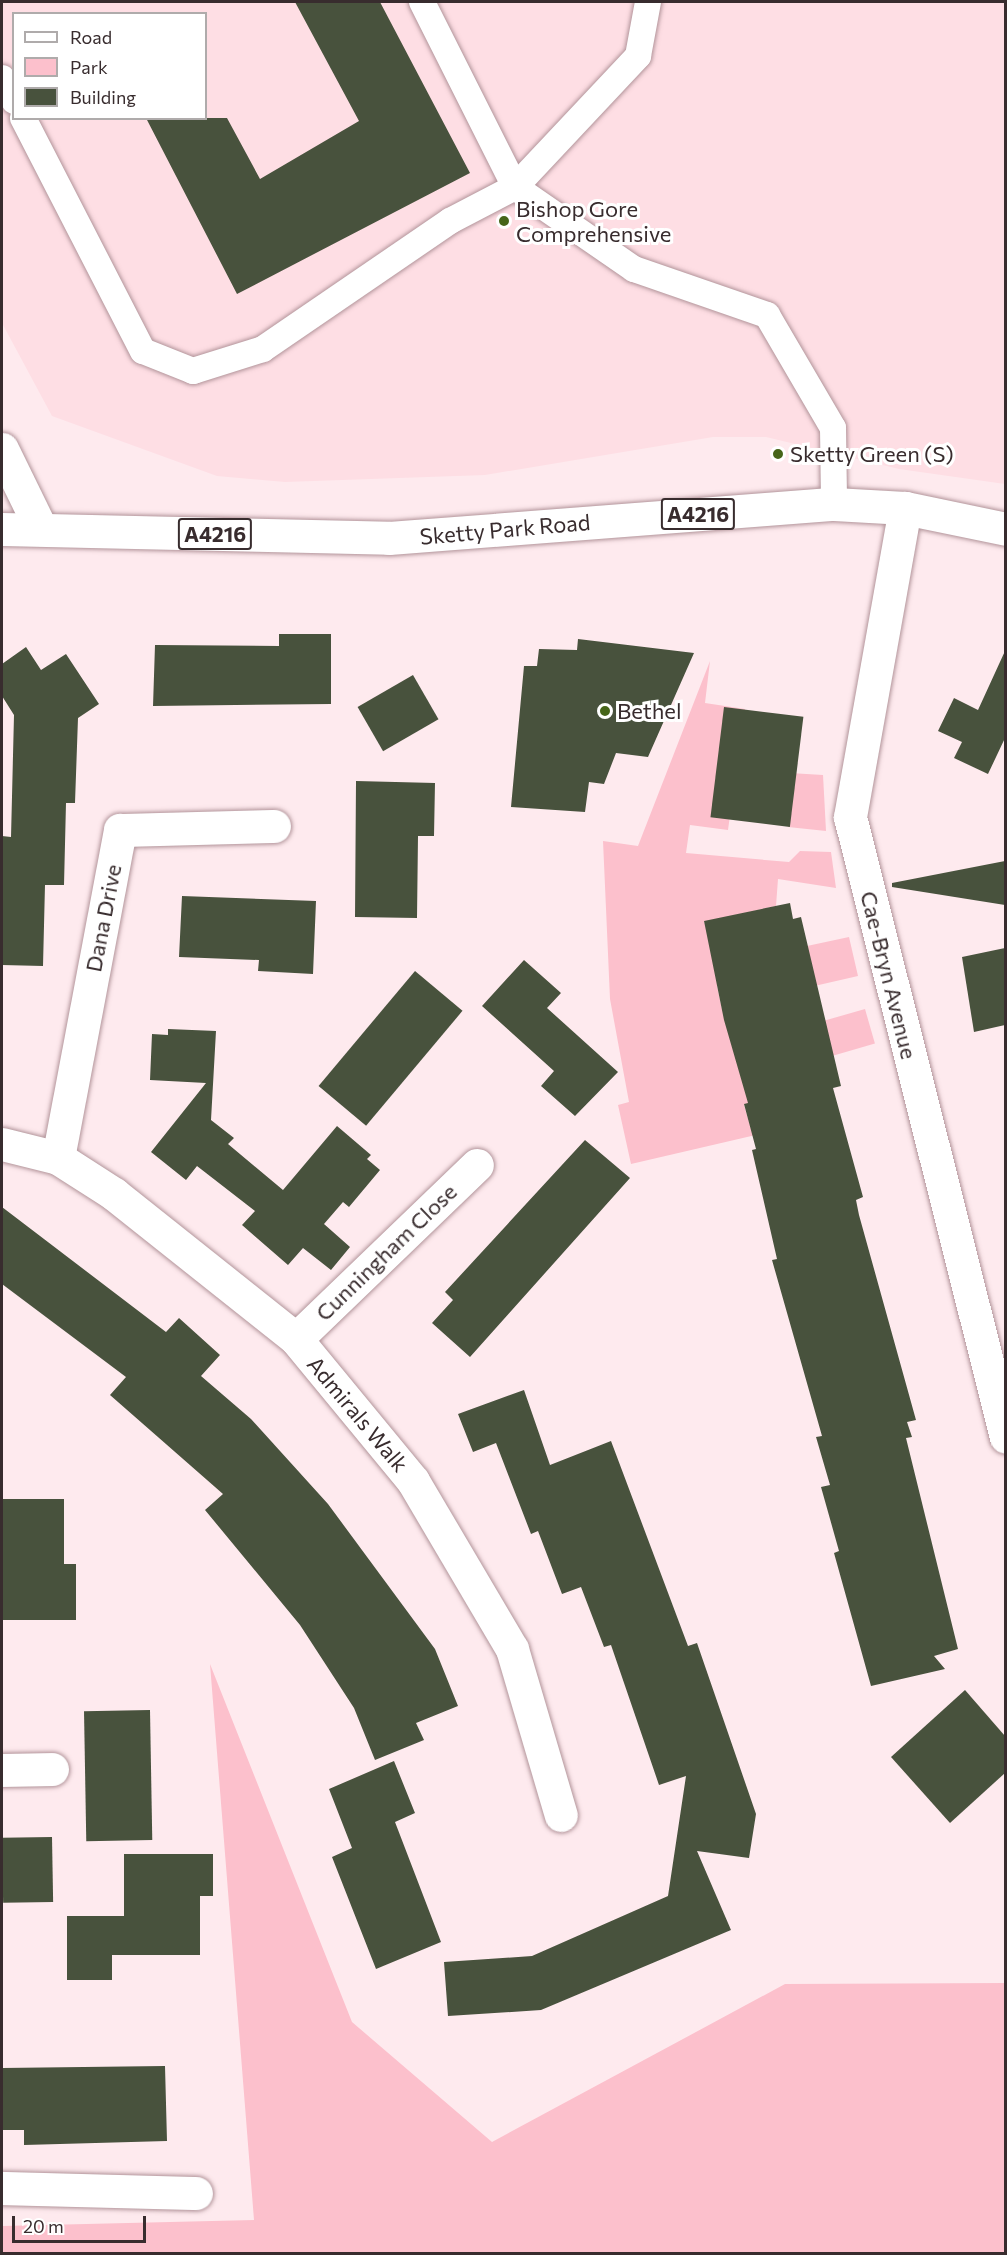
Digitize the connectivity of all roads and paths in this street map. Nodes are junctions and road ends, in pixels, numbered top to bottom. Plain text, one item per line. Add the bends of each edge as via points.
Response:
1 (422, 2) edge
2 (648, 2) edge
3 (2, 78) edge
4 (12, 97) edge
5 (24, 120) edge
6 (515, 187) junction
7 (2, 449) edge
8 (834, 504) junction
9 (905, 508) junction
10 (2, 529) edge
11 (41, 529) junction
12 (1005, 529) edge
13 (274, 826) dead end
14 (2, 1144) edge
15 (58, 1158) junction
16 (477, 1165) dead end
17 (296, 1339) junction
18 (1005, 1437) edge
19 (52, 1769) dead end
20 (2, 1770) edge
21 (561, 1815) dead end
22 (2, 2188) edge
23 (196, 2193) dead end

1 - 6 lane
2 - 6 lane via 638,56
3 - 4 lane
5 - 6 lane via 143,351 193,371 262,348 450,221
6 - 8 lane via 634,270 767,315 833,428
7 - 11 street
8 - 9 street, Sketty Park Road / A4216
8 - 11 street, Sketty Park Road / A4216 via 389,538
9 - 12 street, Sketty Park Road / A4216
9 - 18 street, Cae-Bryn Avenue via 850,818
10 - 11 street, Sketty Park Road / A4216
13 - 15 street, Dana Drive via 120,830
14 - 15 street, Admirals Walk
15 - 17 street, Admirals Walk via 114,1194
16 - 17 street, Cunningham Close
17 - 21 street, Admirals Walk via 413,1480 512,1649
19 - 20 street
22 - 23 street

